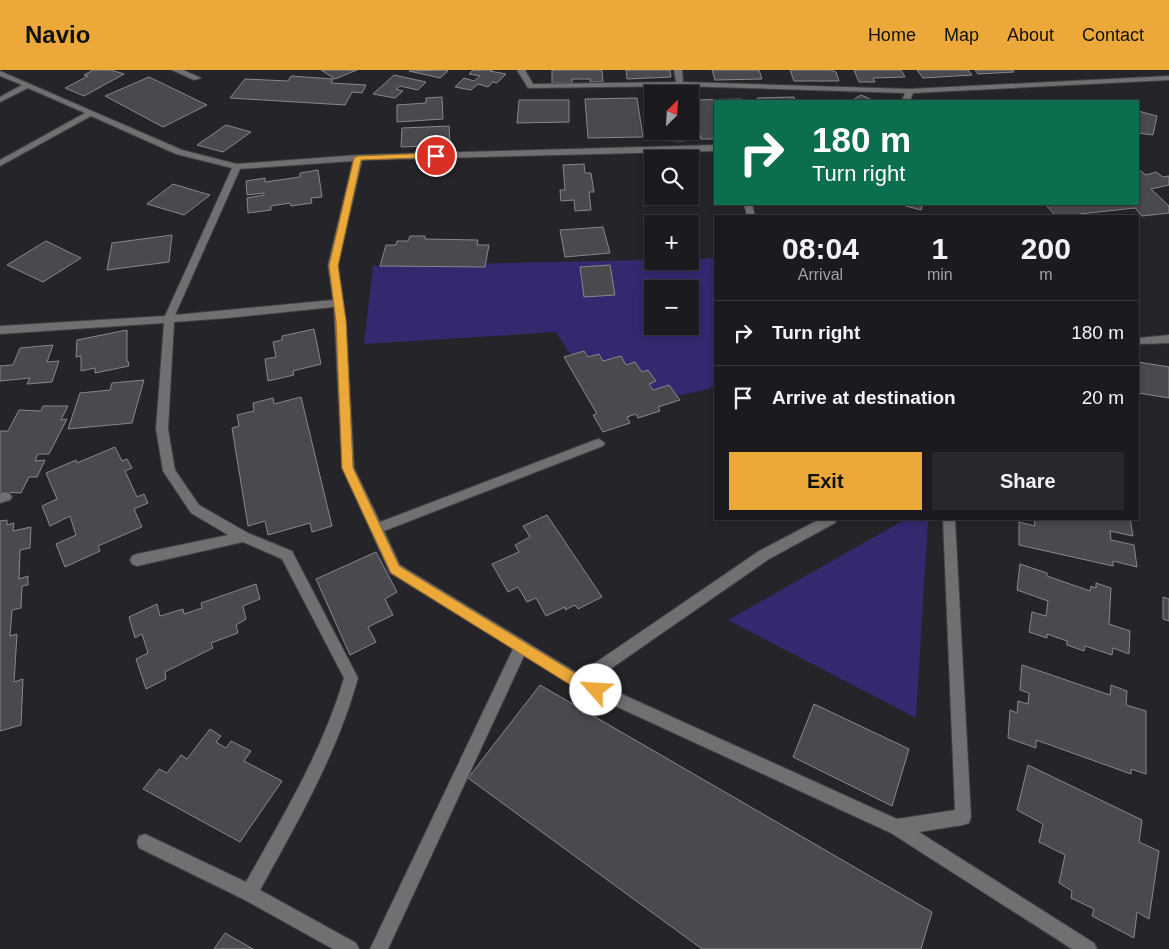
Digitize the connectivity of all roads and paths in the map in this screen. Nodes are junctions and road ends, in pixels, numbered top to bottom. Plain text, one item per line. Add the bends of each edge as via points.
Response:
1 (176, 70) edge
2 (521, 70) edge
3 (678, 70) edge
4 (1113, 70) edge
5 (0, 73) edge
6 (197, 78) dead end
7 (1169, 78) edge
8 (1123, 79) junction
9 (680, 84) junction
10 (28, 85) junction
11 (910, 91) junction
12 (0, 100) edge
13 (906, 100) edge
14 (91, 113) junction
15 (714, 148) edge
16 (358, 158) junction
17 (0, 163) edge
18 (237, 167) junction
19 (339, 303) junction
20 (169, 318) junction
21 (0, 330) edge
22 (1169, 339) edge
23 (1139, 341) edge
24 (598, 443) dead end
25 (829, 520) edge
26 (949, 520) edge
27 (376, 529) junction
28 (243, 537) junction
29 (137, 560) dead end
30 (521, 647) junction
31 (579, 682) junction
32 (897, 827) junction
33 (145, 842) dead end
34 (249, 893) junction
35 (350, 949) edge
36 (379, 949) edge
37 (1088, 949) edge

1 - 6 street
2 - 9 street via 531,86
3 - 9 street
4 - 8 street
5 - 10 street
7 - 8 street
8 - 11 street
9 - 11 street
10 - 12 street
10 - 14 street
11 - 13 street
14 - 17 street
14 - 18 street via 179,152
15 - 16 street
16 - 18 street
16 - 19 street via 334,266
18 - 20 street
19 - 20 street
19 - 27 street via 348,468
20 - 21 street
20 - 28 street via 162,429 169,471 195,508
22 - 23 street
24 - 27 street
25 - 31 street via 764,555
26 - 32 street via 962,818
27 - 30 street via 395,569
28 - 29 street
28 - 34 street via 287,555 351,678 344,708 331,740
30 - 31 street
30 - 36 street
31 - 32 street
32 - 37 street
33 - 34 street
34 - 35 street

